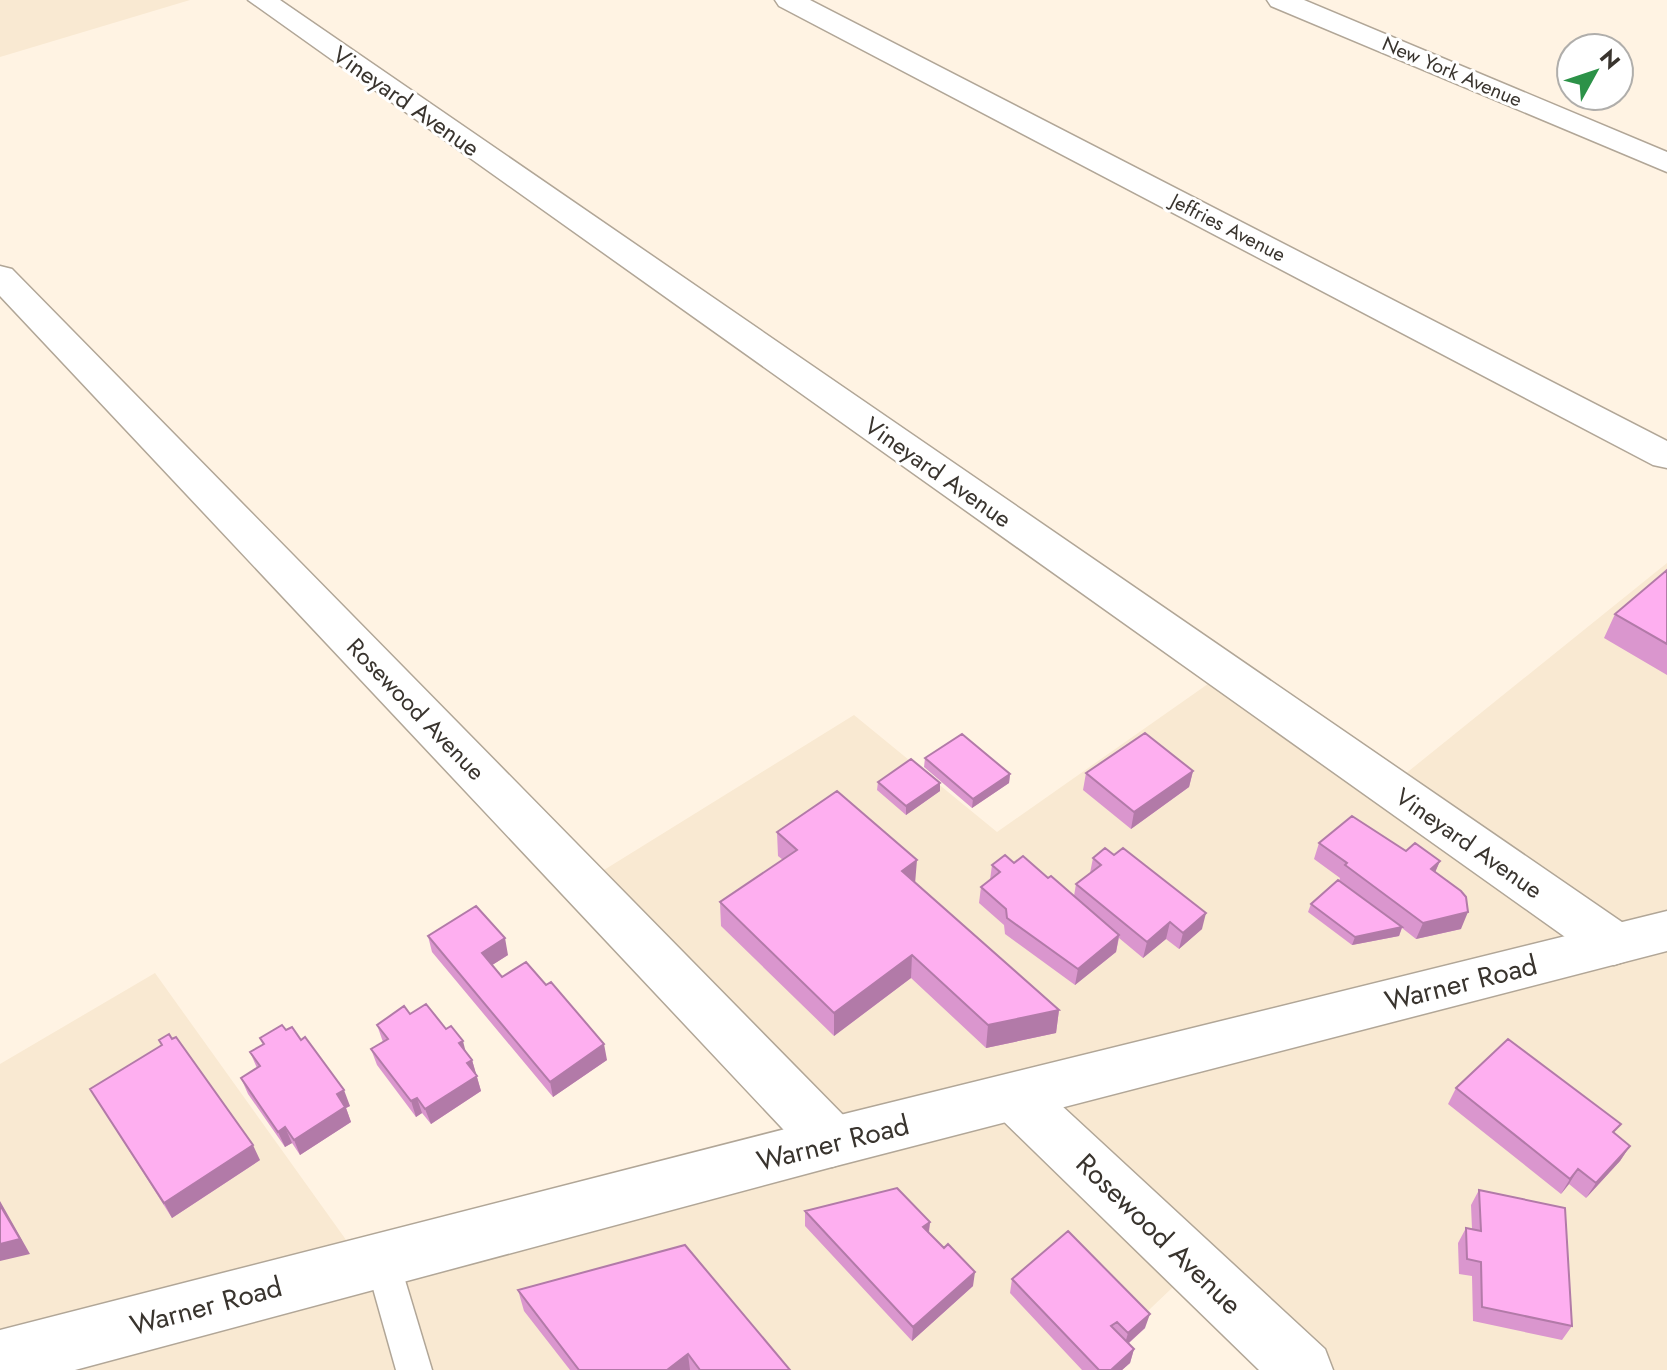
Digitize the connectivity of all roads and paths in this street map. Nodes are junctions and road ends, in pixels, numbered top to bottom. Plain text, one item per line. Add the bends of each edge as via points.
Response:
1 (262, 0) edge
2 (789, 0) edge
3 (1281, 0) edge
4 (1667, 163) edge
5 (0, 276) edge
6 (1667, 456) edge
7 (1667, 931) edge
8 (1614, 944) junction
9 (1016, 1098) junction
10 (832, 1142) junction
11 (382, 1260) junction
12 (0, 1360) edge
13 (414, 1370) edge
14 (1303, 1370) edge

1 - 8 street, Vineyard Avenue
2 - 6 street, Jeffries Avenue
3 - 4 street, New York Avenue
5 - 10 street, Rosewood Avenue
7 - 8 street, Warner Road
8 - 9 street, Warner Road
9 - 10 street, Warner Road
9 - 14 street, Rosewood Avenue
10 - 11 street, Warner Road
11 - 12 street, Warner Road
11 - 13 lane

